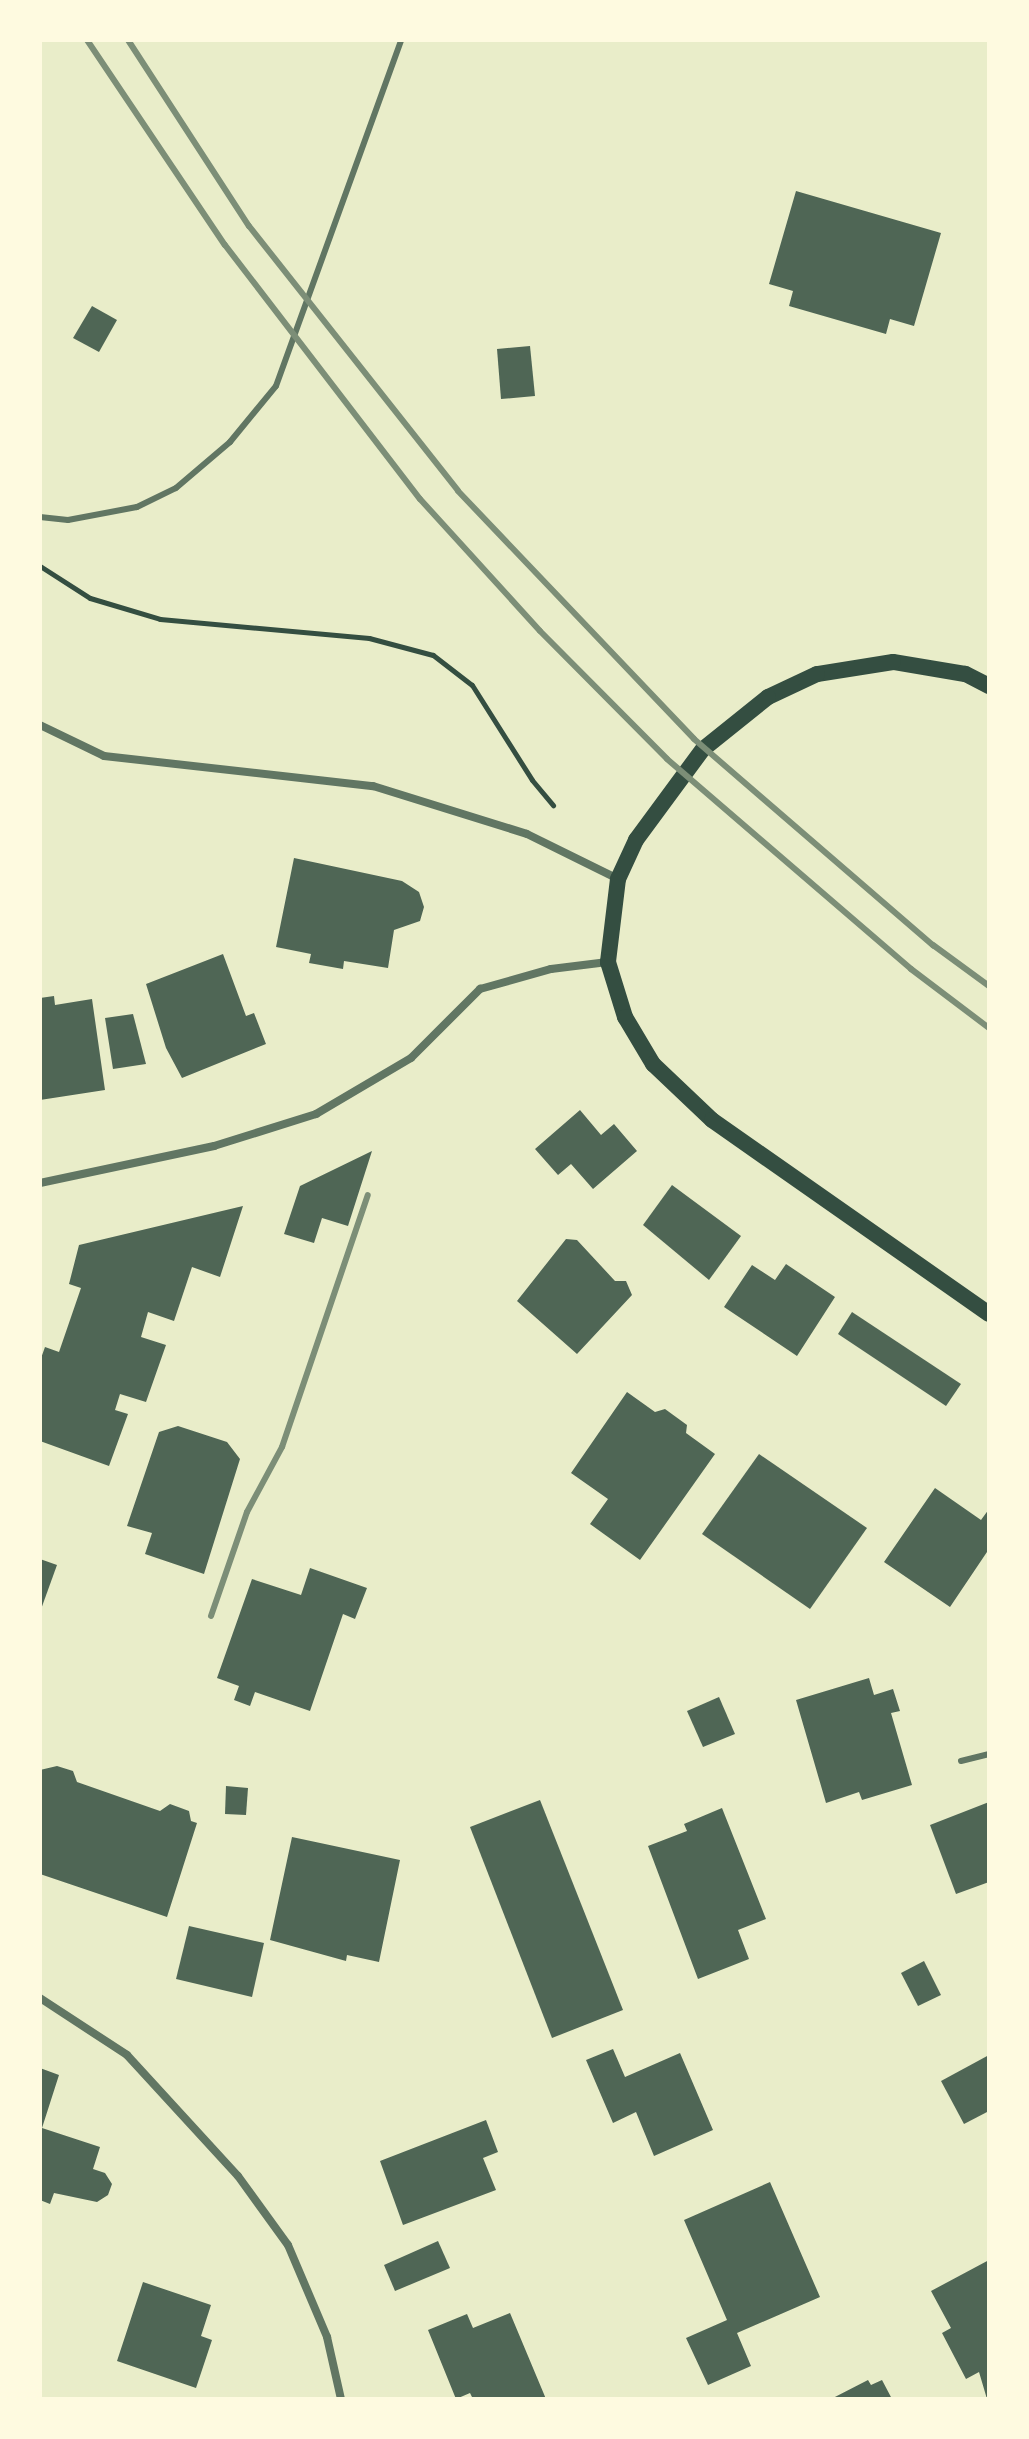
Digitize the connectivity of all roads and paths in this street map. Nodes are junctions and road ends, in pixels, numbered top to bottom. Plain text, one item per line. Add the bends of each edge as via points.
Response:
1 (401, 40) edge
2 (40, 517) edge
3 (40, 566) edge
4 (989, 686) edge
5 (40, 725) edge
6 (560, 813) dead end
7 (618, 879) junction
8 (608, 962) junction
9 (40, 1183) edge
10 (989, 1314) edge
11 (989, 1754) edge
12 (961, 1761) dead end
13 (40, 1998) edge
14 (341, 2399) edge

1 - 2 lane via 276,386 230,442 176,488 137,507 68,520
3 - 6 path via 90,598 160,619 369,638 433,655 472,685 532,780
4 - 7 main road via 965,674 893,662 817,674 768,697 703,749 636,840
5 - 7 street via 104,756 373,786 527,834
7 - 8 main road
8 - 9 street via 551,969 480,989 411,1058 316,1114 214,1146
8 - 10 main road via 625,1017 653,1064 712,1120
11 - 12 lane
13 - 14 street via 127,2055 238,2176 288,2245 327,2337

